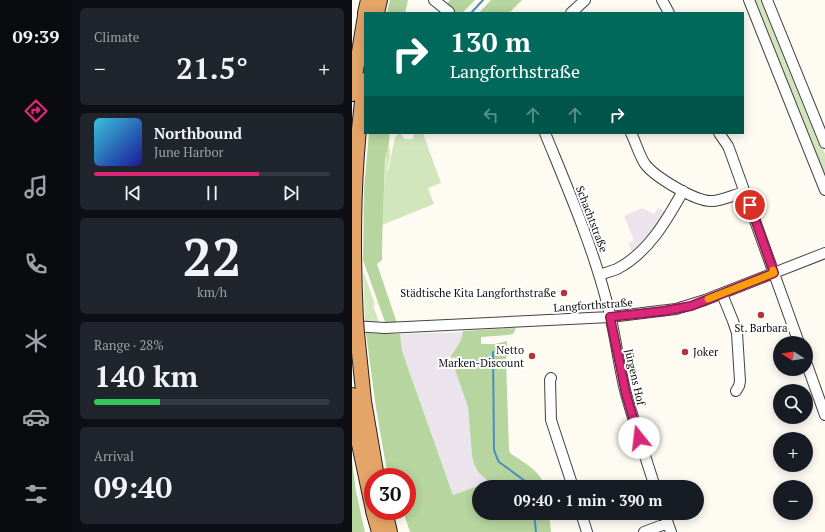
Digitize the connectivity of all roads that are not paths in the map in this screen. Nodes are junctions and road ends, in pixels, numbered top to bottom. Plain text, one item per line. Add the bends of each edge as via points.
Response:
1 (368, 0) edge
2 (380, 0) edge
3 (434, 0) edge
4 (585, 0) edge
5 (662, 0) edge
6 (749, 0) edge
7 (767, 0) edge
8 (365, 12) edge
9 (377, 12) edge
10 (449, 12) edge
11 (572, 12) edge
12 (668, 12) edge
13 (364, 20) edge
14 (364, 88) edge
15 (352, 94) edge
16 (545, 134) edge
17 (631, 134) edge
18 (720, 134) edge
19 (825, 143) edge
20 (825, 190) edge
21 (683, 191) junction
22 (745, 192) junction
23 (825, 253) edge
24 (774, 273) junction
25 (600, 275) junction
26 (722, 294) junction
27 (610, 317) junction
28 (355, 326) edge
29 (796, 336) edge
30 (811, 376) edge
31 (551, 378) dead end
32 (736, 391) dead end
33 (352, 395) edge
34 (825, 415) edge
35 (364, 468) edge
36 (375, 468) edge
37 (571, 480) edge
38 (653, 480) edge
39 (376, 520) edge
40 (387, 520) edge
41 (583, 520) edge
42 (668, 523) edge
43 (379, 532) edge
44 (390, 532) edge
45 (587, 532) edge
46 (644, 532) edge

1 - 8 highway
2 - 9 highway
3 - 10 street
4 - 11 street
5 - 12 street
6 - 20 street
7 - 19 street
13 - 15 highway
14 - 28 highway via 354,202
16 - 25 street, Schachtstraße via 582,222
17 - 21 street via 648,168
18 - 22 street via 730,150
21 - 22 street via 699,199 711,201
21 - 25 street via 663,224 646,245 617,269
22 - 24 street
23 - 24 street, Langforthstraße
24 - 26 street, Langforthstraße
24 - 29 street
25 - 27 street, Schachtstraße
26 - 27 street, Langforthstraße via 691,306
26 - 32 street via 734,321 738,343 740,381
27 - 28 street, Langforthstraße via 385,328
27 - 38 street, Jürgens Hof via 626,394
28 - 36 highway
30 - 34 street
31 - 37 street via 551,420
33 - 35 highway
39 - 43 highway
40 - 44 highway
41 - 45 street
42 - 46 street

